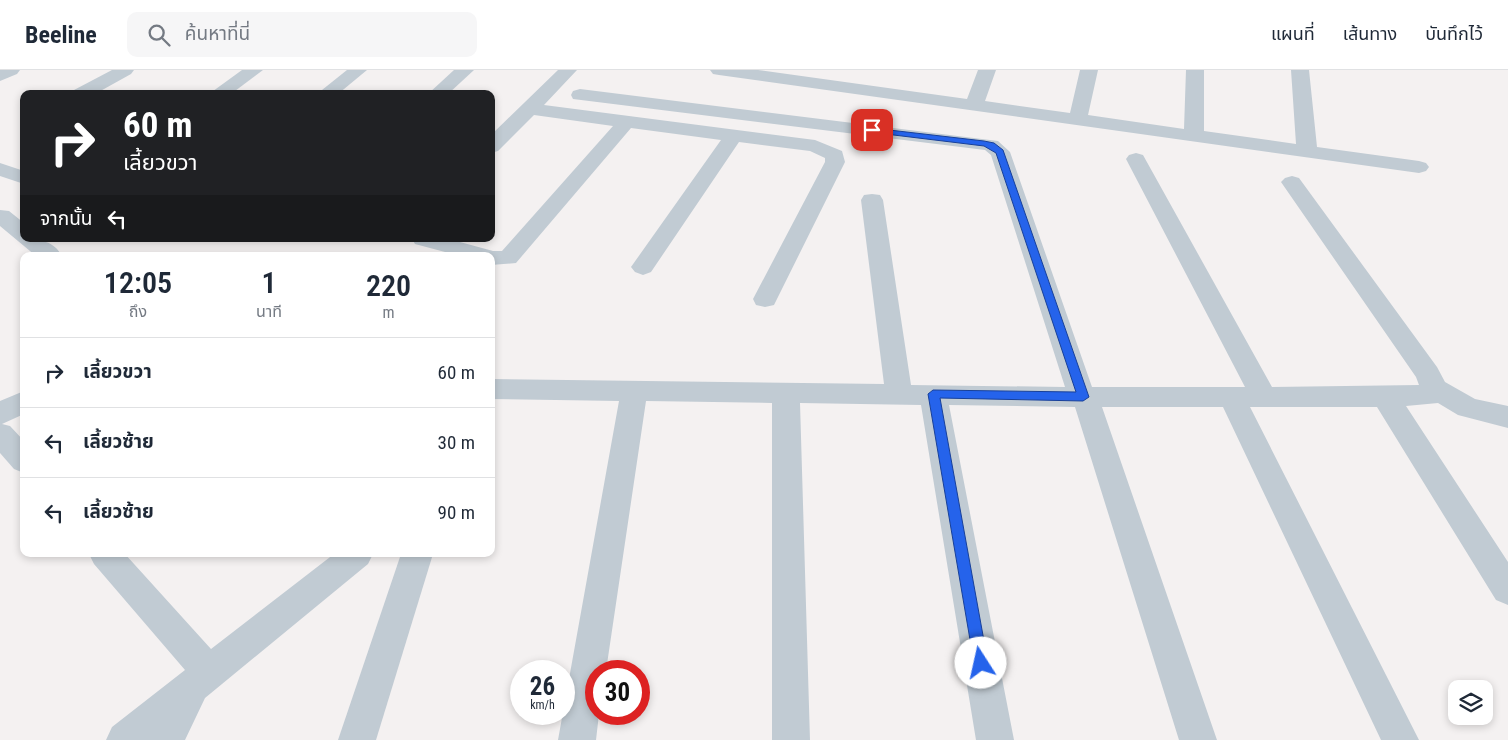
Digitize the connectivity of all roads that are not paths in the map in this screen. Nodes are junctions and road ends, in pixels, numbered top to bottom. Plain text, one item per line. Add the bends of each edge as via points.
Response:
1 (11, 70) edge
2 (125, 70) edge
3 (254, 70) edge
4 (358, 70) edge
5 (465, 70) edge
6 (568, 70) edge
7 (719, 70) edge
8 (986, 70) edge
9 (1089, 70) edge
10 (1196, 70) edge
11 (1300, 70) edge
12 (777, 74) edge
13 (0, 76) edge
14 (88, 90) edge
15 (224, 90) edge
16 (331, 90) edge
17 (442, 90) edge
18 (580, 95) dead end
19 (974, 106) junction
20 (530, 109) junction
21 (1078, 119) junction
22 (627, 121) junction
23 (1194, 134) junction
24 (734, 135) junction
25 (495, 143) edge
26 (1307, 150) junction
27 (1136, 159) dead end
28 (1419, 166) dead end
29 (0, 169) edge
30 (20, 176) edge
31 (1292, 182) dead end
32 (872, 200) dead end
33 (20, 208) edge
34 (0, 216) edge
35 (20, 231) edge
36 (34, 242) edge
37 (434, 242) edge
38 (46, 252) edge
39 (471, 252) edge
40 (495, 258) edge
41 (643, 267) dead end
42 (765, 299) dead end
43 (1434, 388) junction
44 (495, 389) edge
45 (634, 390) junction
46 (786, 392) junction
47 (899, 394) junction
48 (933, 394) junction
49 (1230, 396) junction
50 (1263, 396) junction
51 (1083, 397) junction
52 (1385, 397) junction
53 (20, 403) edge
54 (0, 414) edge
55 (1508, 417) edge
56 (0, 434) edge
57 (20, 456) edge
58 (107, 557) edge
59 (353, 557) edge
60 (416, 557) edge
61 (1508, 590) edge
62 (201, 679) junction
63 (125, 740) edge
64 (166, 740) edge
65 (358, 740) edge
66 (577, 740) edge
67 (791, 740) edge
68 (995, 740) edge
69 (1198, 740) edge
70 (1400, 740) edge

1 - 13 street
2 - 14 street
3 - 15 street
4 - 16 street
5 - 17 street
6 - 20 street
7 - 12 street
8 - 19 street
9 - 21 street
10 - 23 street
11 - 26 street
12 - 19 street via 876,84
18 - 51 street via 996,147
19 - 21 street
20 - 22 street
20 - 25 street
21 - 23 street
22 - 24 street
22 - 40 street via 514,253 508,258
23 - 26 street
24 - 41 street
24 - 42 street via 815,146 835,155 835,162
26 - 28 street
27 - 50 street
29 - 30 street
31 - 43 street via 1428,374
32 - 47 street
33 - 34 street
34 - 35 street
36 - 38 street
37 - 39 street
43 - 52 street via 1431,395
43 - 55 street via 1468,408
44 - 45 street
45 - 46 street
45 - 66 street
46 - 47 street
46 - 67 street
47 - 48 street
48 - 51 street
48 - 68 street
49 - 50 street
49 - 51 street
49 - 70 street
50 - 52 street
51 - 69 street via 1090,410
52 - 61 street
53 - 54 street
56 - 57 street
58 - 62 street
59 - 62 street
60 - 65 street
62 - 63 street
62 - 64 street

